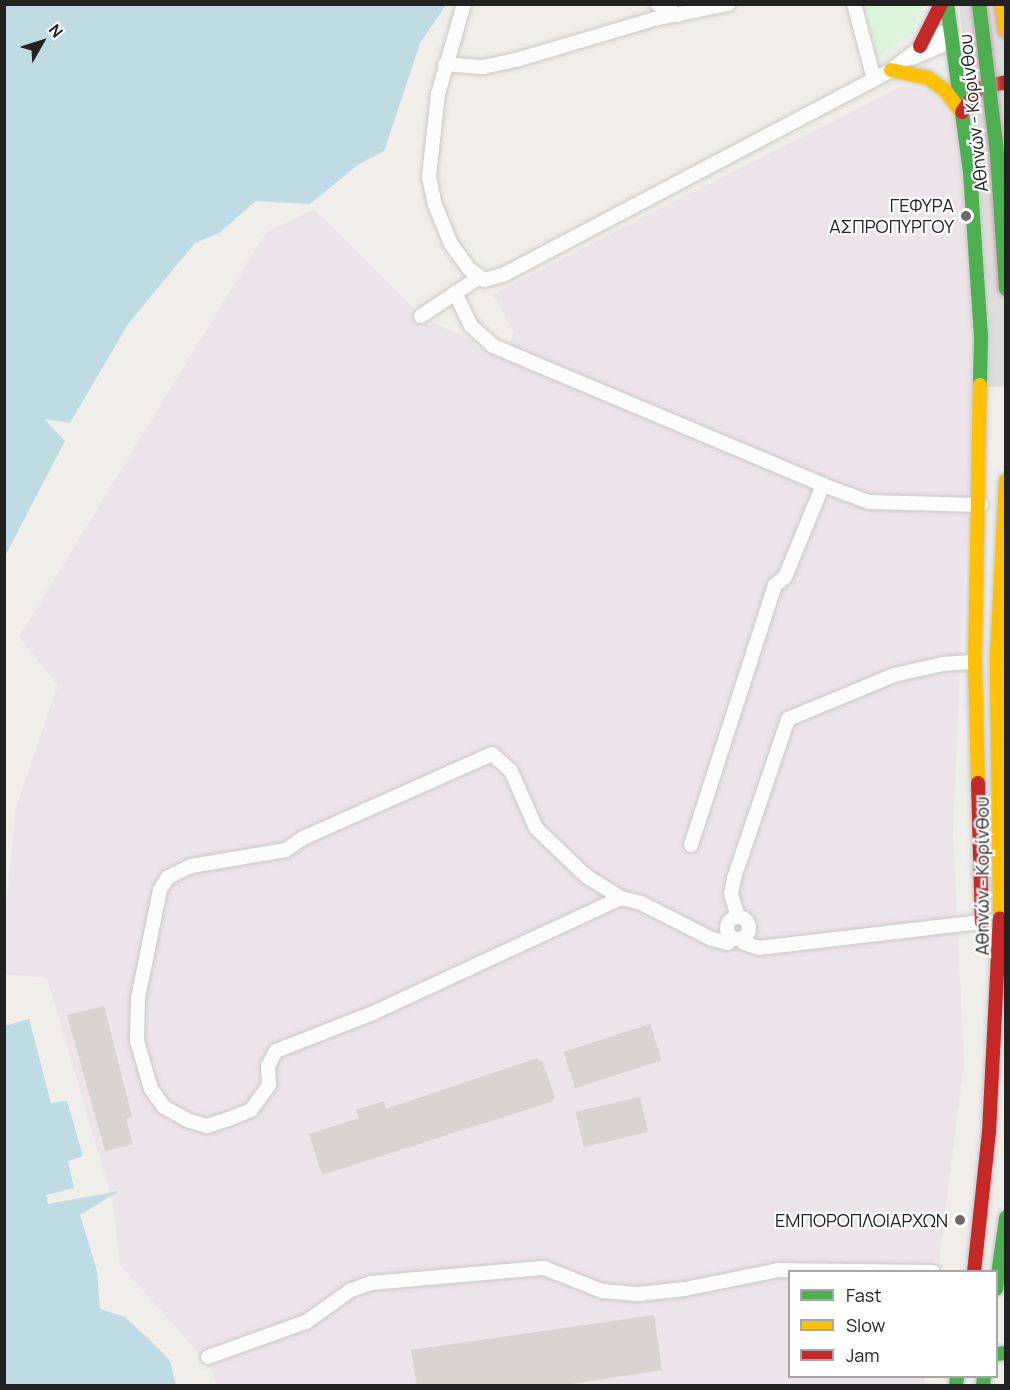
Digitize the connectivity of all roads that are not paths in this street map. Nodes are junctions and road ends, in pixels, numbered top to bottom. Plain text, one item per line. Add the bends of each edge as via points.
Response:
1 (464, 4) edge
2 (657, 4) edge
3 (728, 4) edge
4 (854, 4) edge
5 (941, 4) edge
6 (947, 4) edge
7 (980, 4) edge
8 (1002, 9) edge
9 (680, 16) junction
10 (975, 23) junction
11 (1005, 31) edge
12 (951, 35) junction
13 (1005, 39) edge
14 (920, 46) junction
15 (910, 58) junction
16 (445, 64) junction
17 (891, 70) junction
18 (874, 79) junction
19 (1005, 82) edge
20 (962, 112) junction
21 (478, 278) junction
22 (1005, 289) edge
23 (455, 293) junction
24 (421, 316) dead end
25 (1005, 480) edge
26 (823, 485) junction
27 (981, 505) junction
28 (975, 662) junction
29 (691, 845) dead end
30 (621, 898) junction
31 (982, 922) junction
32 (739, 941) junction
33 (998, 1006) junction
34 (1005, 1218) edge
35 (830, 1270) edge
36 (974, 1270) edge
37 (998, 1273) edge
38 (208, 1357) dead end

1 - 16 street
2 - 9 street
3 - 9 street
4 - 18 street
5 - 14 main road
6 - 12 main road
7 - 8 main road
7 - 22 main road, Αθηνών - Κορίνθου, bridge via 997,153
8 - 10 main road
8 - 11 main road, bridge
9 - 16 street via 654,19 494,65
10 - 12 main road
10 - 13 main road
12 - 14 street via 940,33
12 - 15 street via 942,45
12 - 20 main road
14 - 15 street
15 - 17 street
16 - 21 street via 430,144 430,182 448,239
17 - 18 street
17 - 20 main road via 928,78 944,89
18 - 21 street via 503,275 488,280
19 - 20 main road via 978,89
20 - 27 main road via 981,335
21 - 23 street
23 - 24 street
23 - 26 street via 471,326 493,346
25 - 33 main road, Αθηνών - Κορίνθου via 997,656
26 - 27 street via 869,502
26 - 29 street via 785,577 774,585
27 - 28 main road
28 - 31 main road
28 - 32 street via 943,664 894,675 788,719 734,878 731,894 738,916 749,924
30 - 30 street via 373,1012 276,1052 268,1066 269,1085 251,1110 207,1126 164,1107 151,1089 137,1041 138,998 160,890 168,876 191,866 286,850 303,838 492,754 511,771 536,828 586,876
30 - 32 street
31 - 32 street via 759,948
31 - 33 main road
33 - 36 main road, Αθηνών - Κορίνθου
34 - 37 main road
35 - 38 street via 778,1269 685,1289 639,1294 602,1291 544,1268 371,1283 351,1290 306,1322

